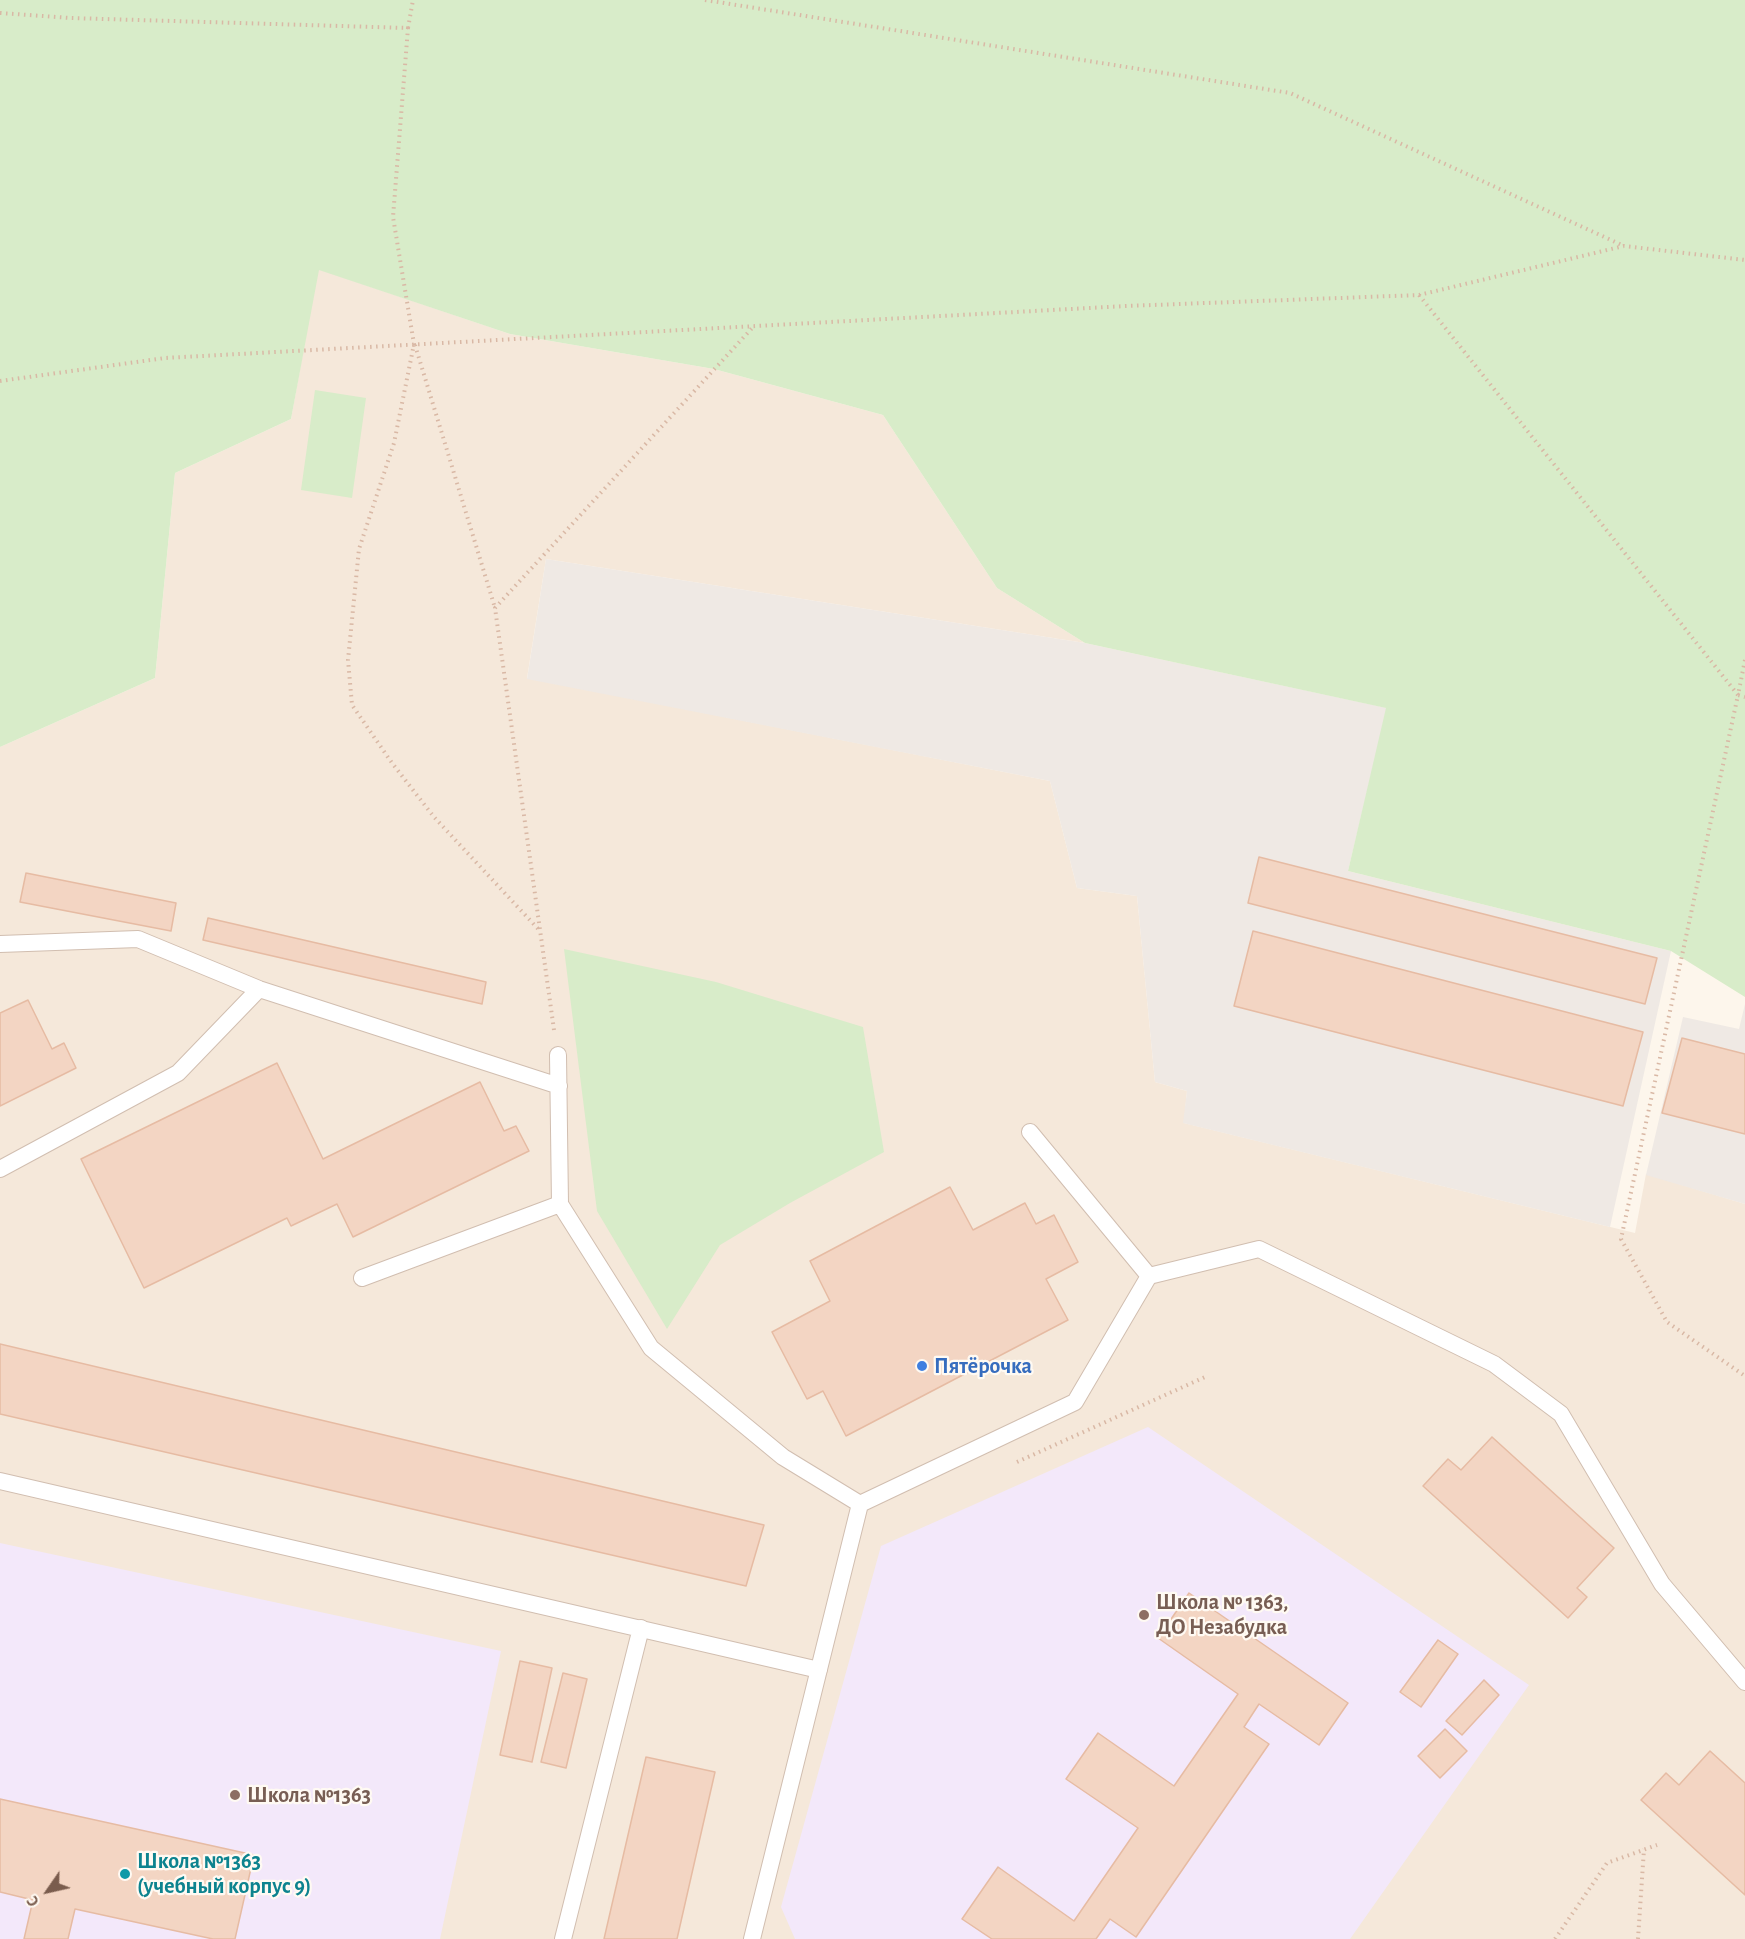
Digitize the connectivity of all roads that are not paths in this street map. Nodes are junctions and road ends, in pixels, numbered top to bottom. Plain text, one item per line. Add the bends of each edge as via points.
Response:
1 (0, 944) edge
2 (259, 989) junction
3 (558, 1055) road end
4 (559, 1086) junction
5 (1030, 1132) dead end
6 (0, 1169) edge
7 (560, 1204) junction
8 (1149, 1276) junction
9 (362, 1278) dead end
10 (0, 1481) edge
11 (860, 1504) junction
12 (641, 1628) junction
13 (819, 1670) junction
14 (1745, 1682) edge
15 (563, 1939) edge
16 (752, 1939) edge

1 - 2 lane via 138,939
2 - 4 lane
2 - 6 lane via 178,1073
3 - 4 lane
4 - 7 lane
5 - 8 lane
7 - 9 lane
7 - 11 lane via 651,1348 783,1457
8 - 11 lane via 1075,1402
8 - 14 lane via 1259,1249 1494,1364 1561,1414 1662,1584
10 - 12 lane
11 - 13 lane
12 - 13 lane
12 - 15 lane
13 - 16 lane

